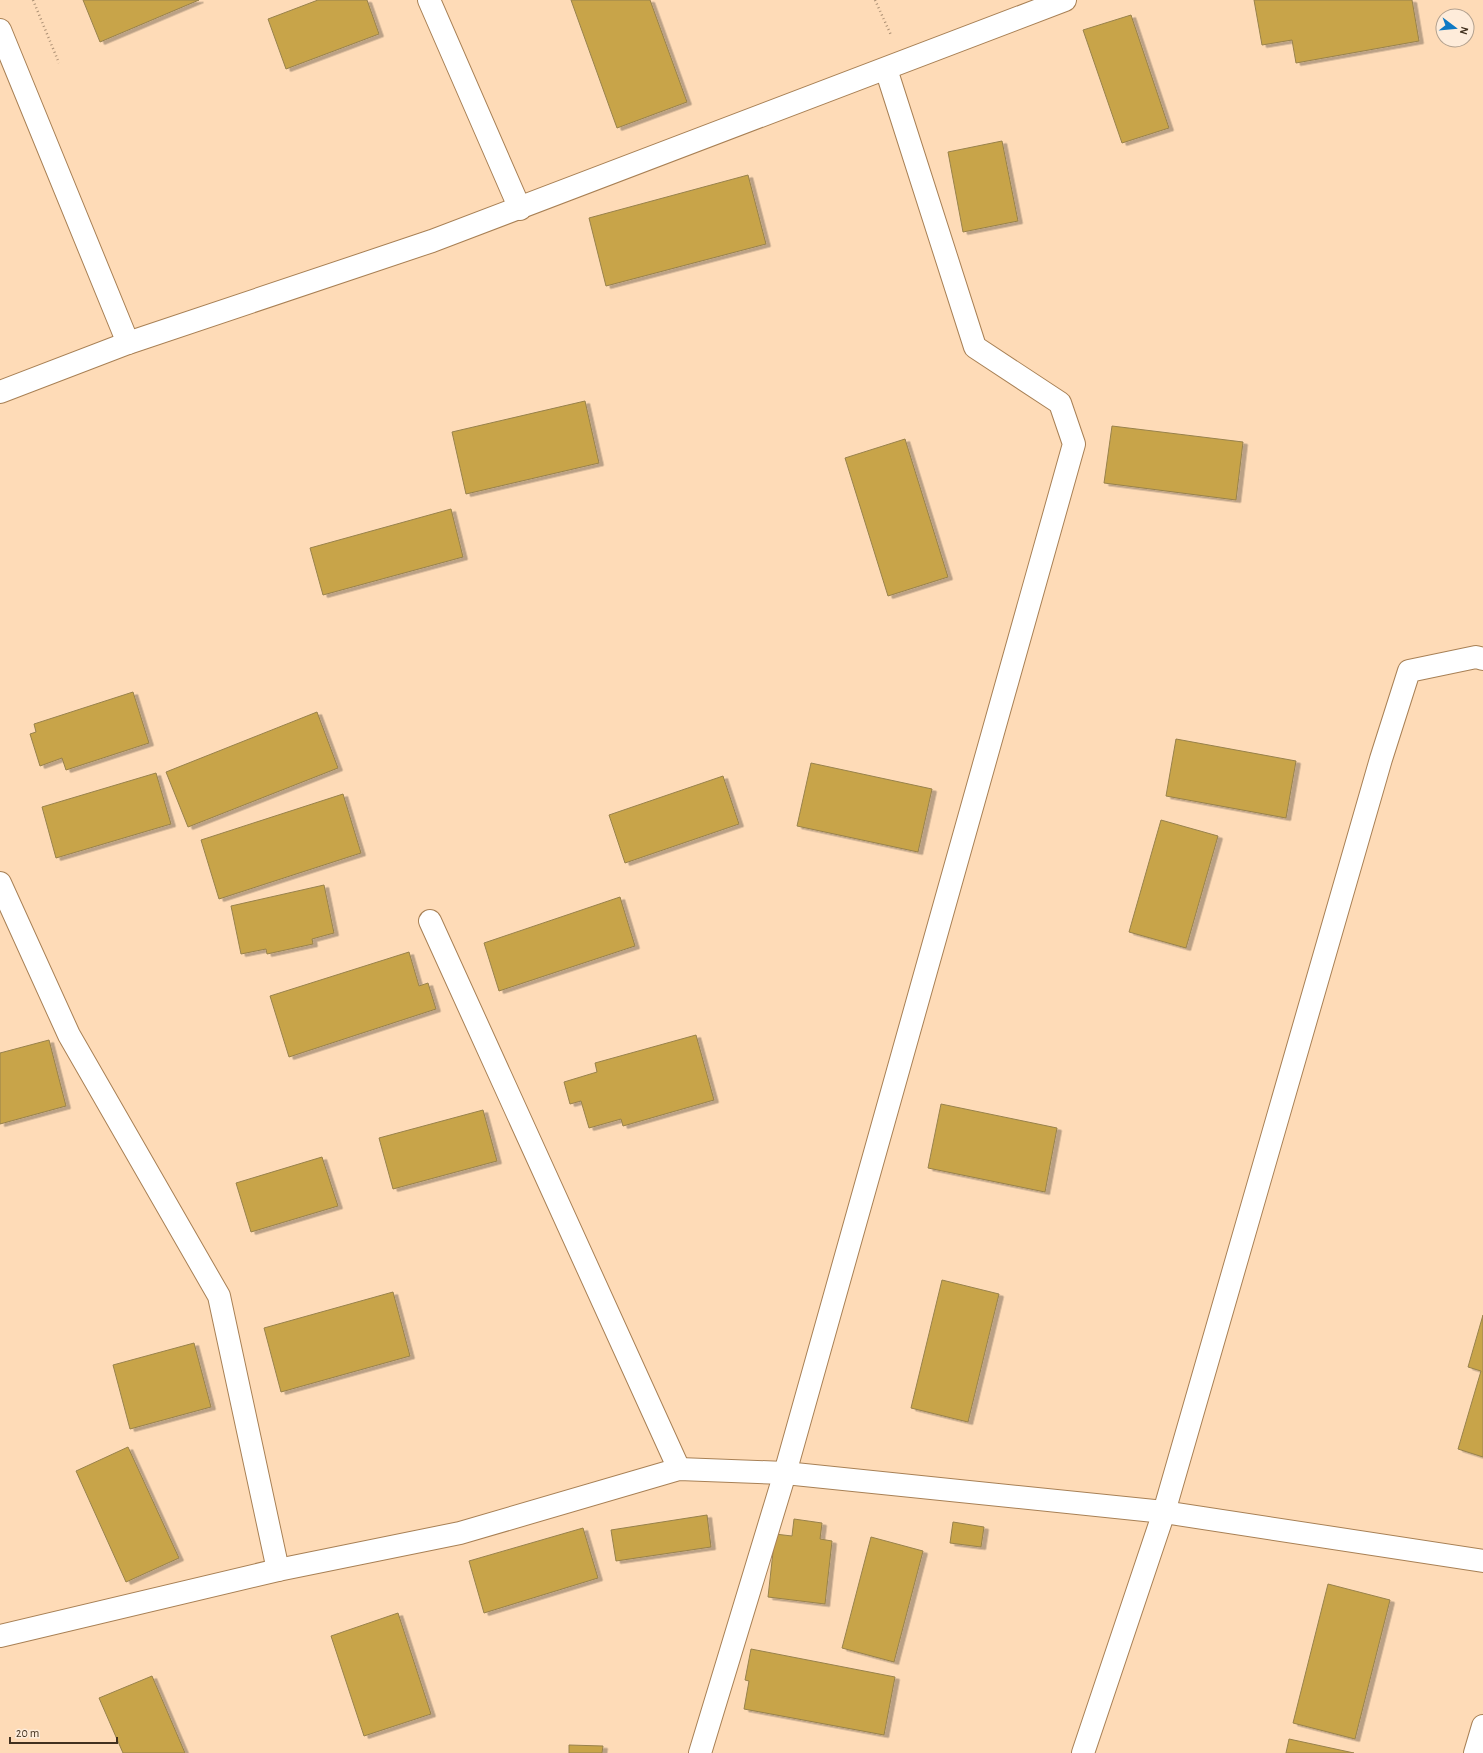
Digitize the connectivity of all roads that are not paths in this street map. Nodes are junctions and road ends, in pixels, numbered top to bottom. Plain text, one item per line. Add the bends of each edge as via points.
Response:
1 (429, 0) edge
2 (1065, 0) edge
3 (0, 30) edge
4 (895, 66) junction
5 (520, 209) junction
6 (128, 344) junction
7 (0, 392) edge
8 (1483, 659) edge
9 (0, 883) edge
10 (430, 922) dead end
11 (679, 1469) junction
12 (785, 1473) junction
13 (1164, 1512) junction
14 (1483, 1561) edge
15 (278, 1570) junction
16 (0, 1636) edge
17 (1483, 1726) edge
18 (700, 1753) edge
19 (1083, 1753) edge
20 (1475, 1753) edge

1 - 5 street
2 - 4 street
3 - 6 street
4 - 5 street
4 - 12 street via 975,347 1060,403 1074,444
5 - 6 street
6 - 7 street
8 - 13 street via 1476,657 1409,671 1376,774
9 - 15 street via 69,1035 218,1296
10 - 11 street
11 - 12 street
11 - 15 street via 460,1533
12 - 13 street
12 - 18 street
13 - 14 street
13 - 19 street
15 - 16 street
17 - 20 street

